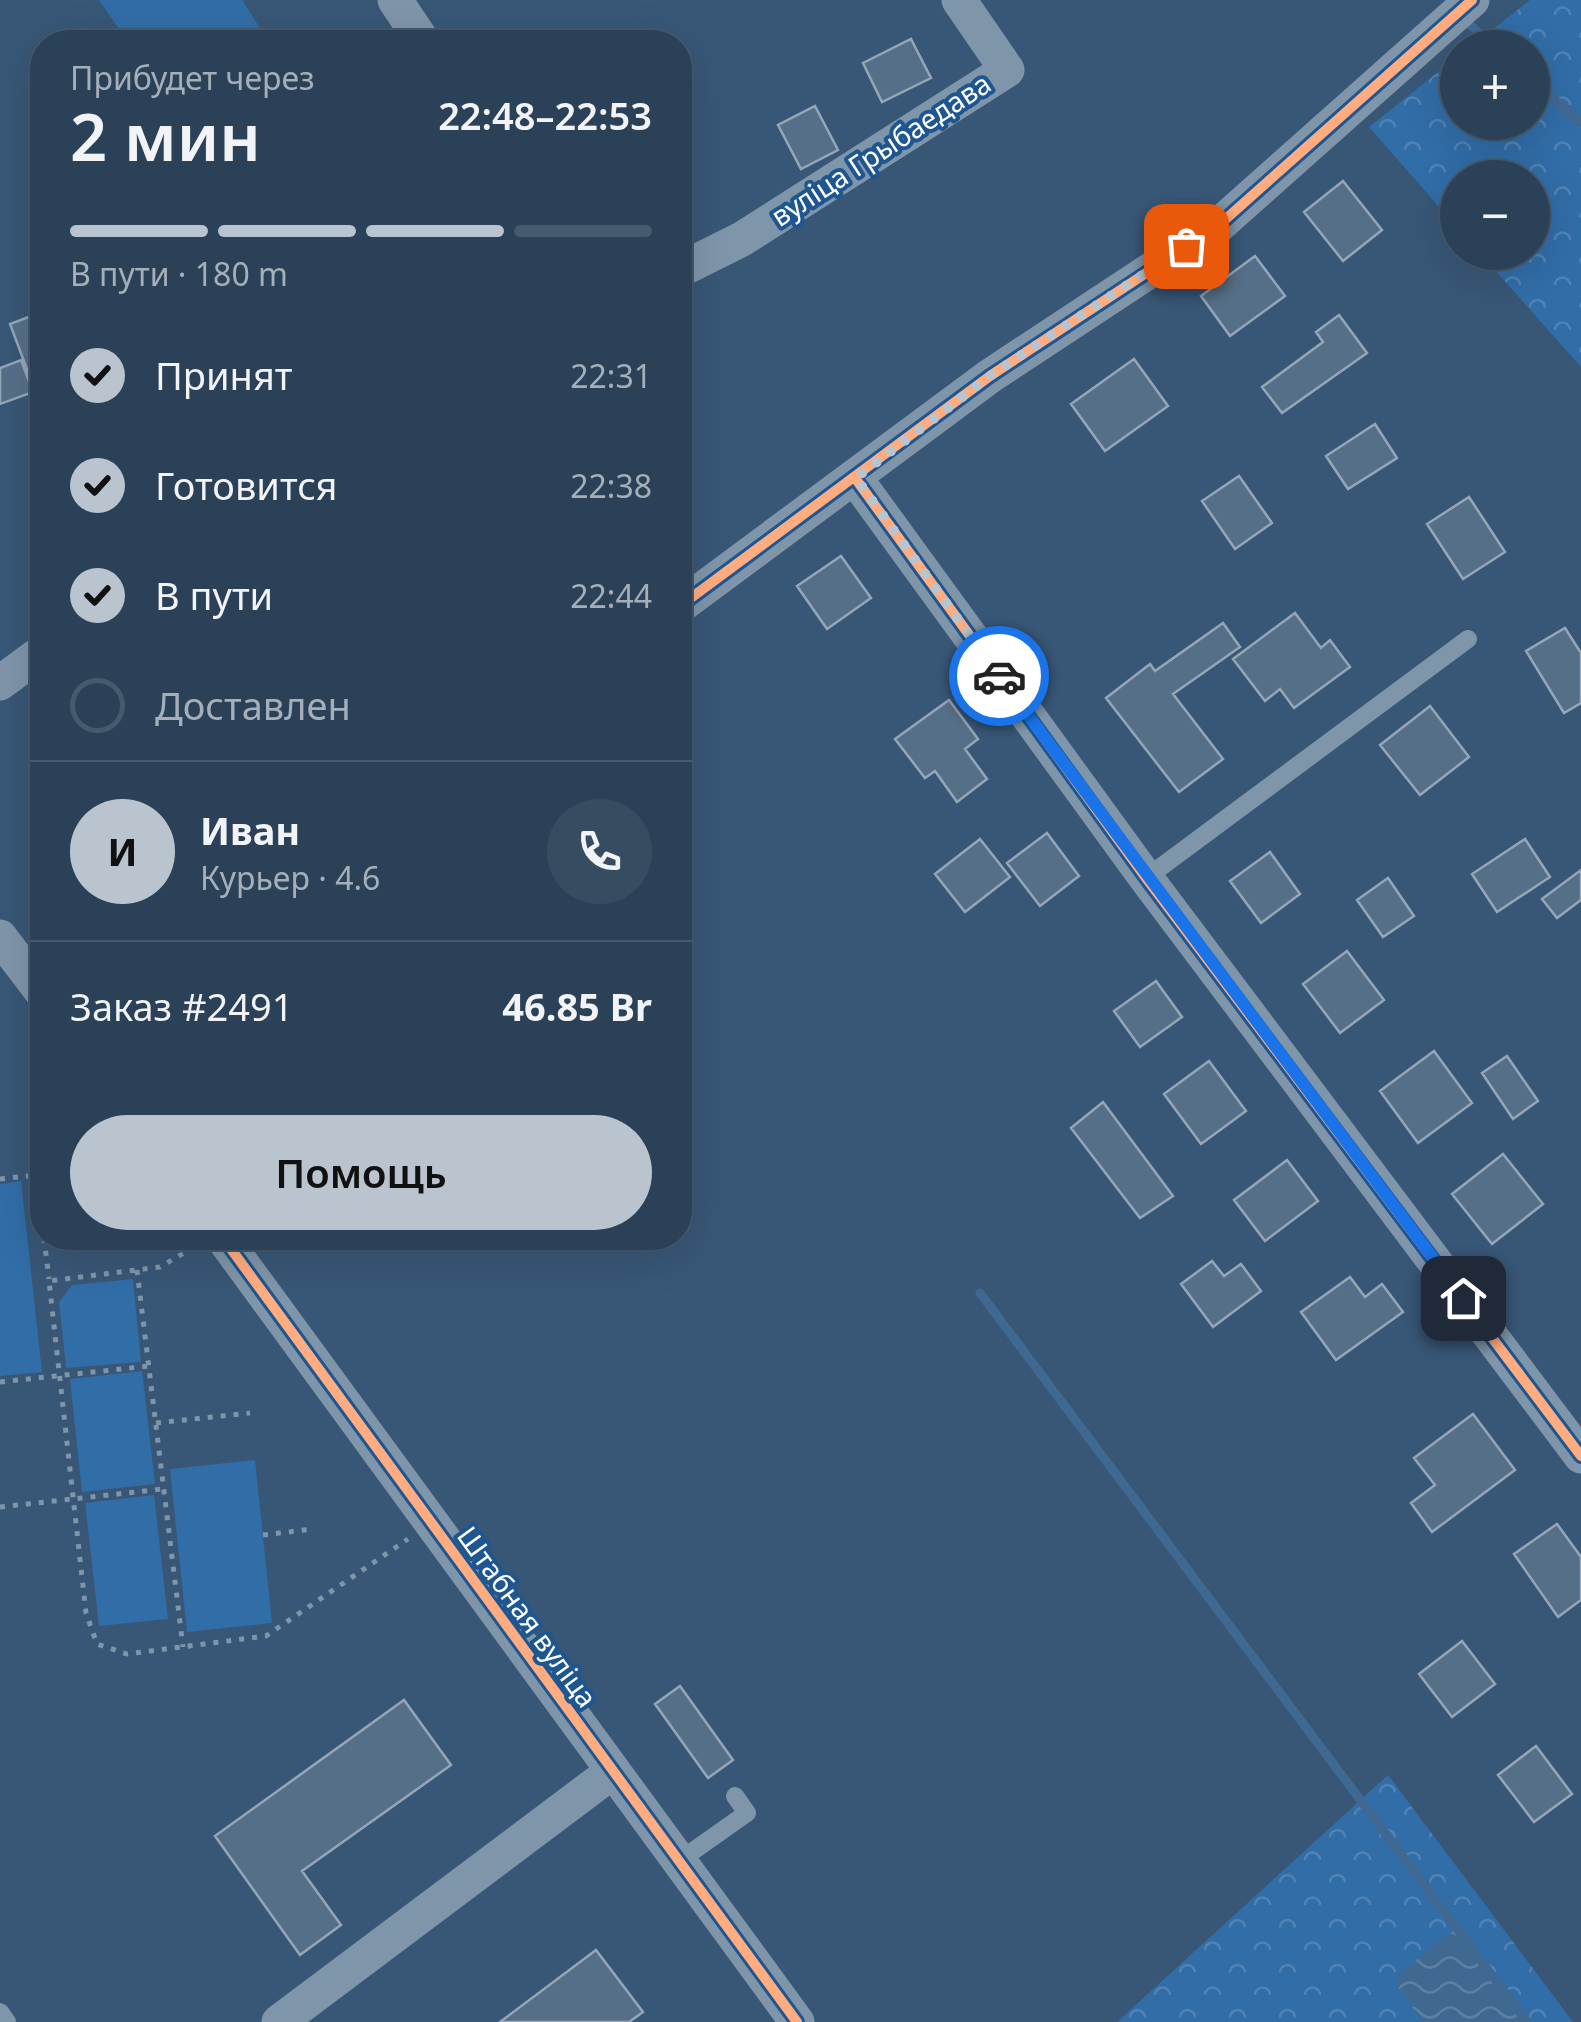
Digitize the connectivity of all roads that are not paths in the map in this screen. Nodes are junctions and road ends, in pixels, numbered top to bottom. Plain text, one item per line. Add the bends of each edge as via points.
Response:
1 (396, 0) edge
2 (959, 0) edge
3 (1472, 0) edge
4 (415, 30) edge
5 (692, 264) edge
6 (856, 478) junction
7 (692, 597) edge
8 (1468, 639) dead end
9 (30, 661) edge
10 (0, 683) edge
11 (1146, 878) junction
12 (0, 936) edge
13 (30, 976) edge
14 (232, 1250) edge
15 (1581, 1456) edge
16 (612, 1772) junction
17 (735, 1796) dead end
18 (678, 1861) junction
19 (0, 2012) edge
20 (7, 2022) edge
21 (279, 2022) edge
22 (797, 2022) edge

1 - 4 street
2 - 5 street, вуліца Грыбаедава via 1007,70
3 - 6 street via 1219,224 990,376
6 - 7 street
6 - 11 street
8 - 11 lane
9 - 10 street
11 - 15 street
12 - 13 street
14 - 16 street, Штабная вуліца
16 - 18 street, Штабная вуліца
16 - 21 street
17 - 18 lane via 747,1813
18 - 22 street, Штабная вуліца
19 - 20 lane

